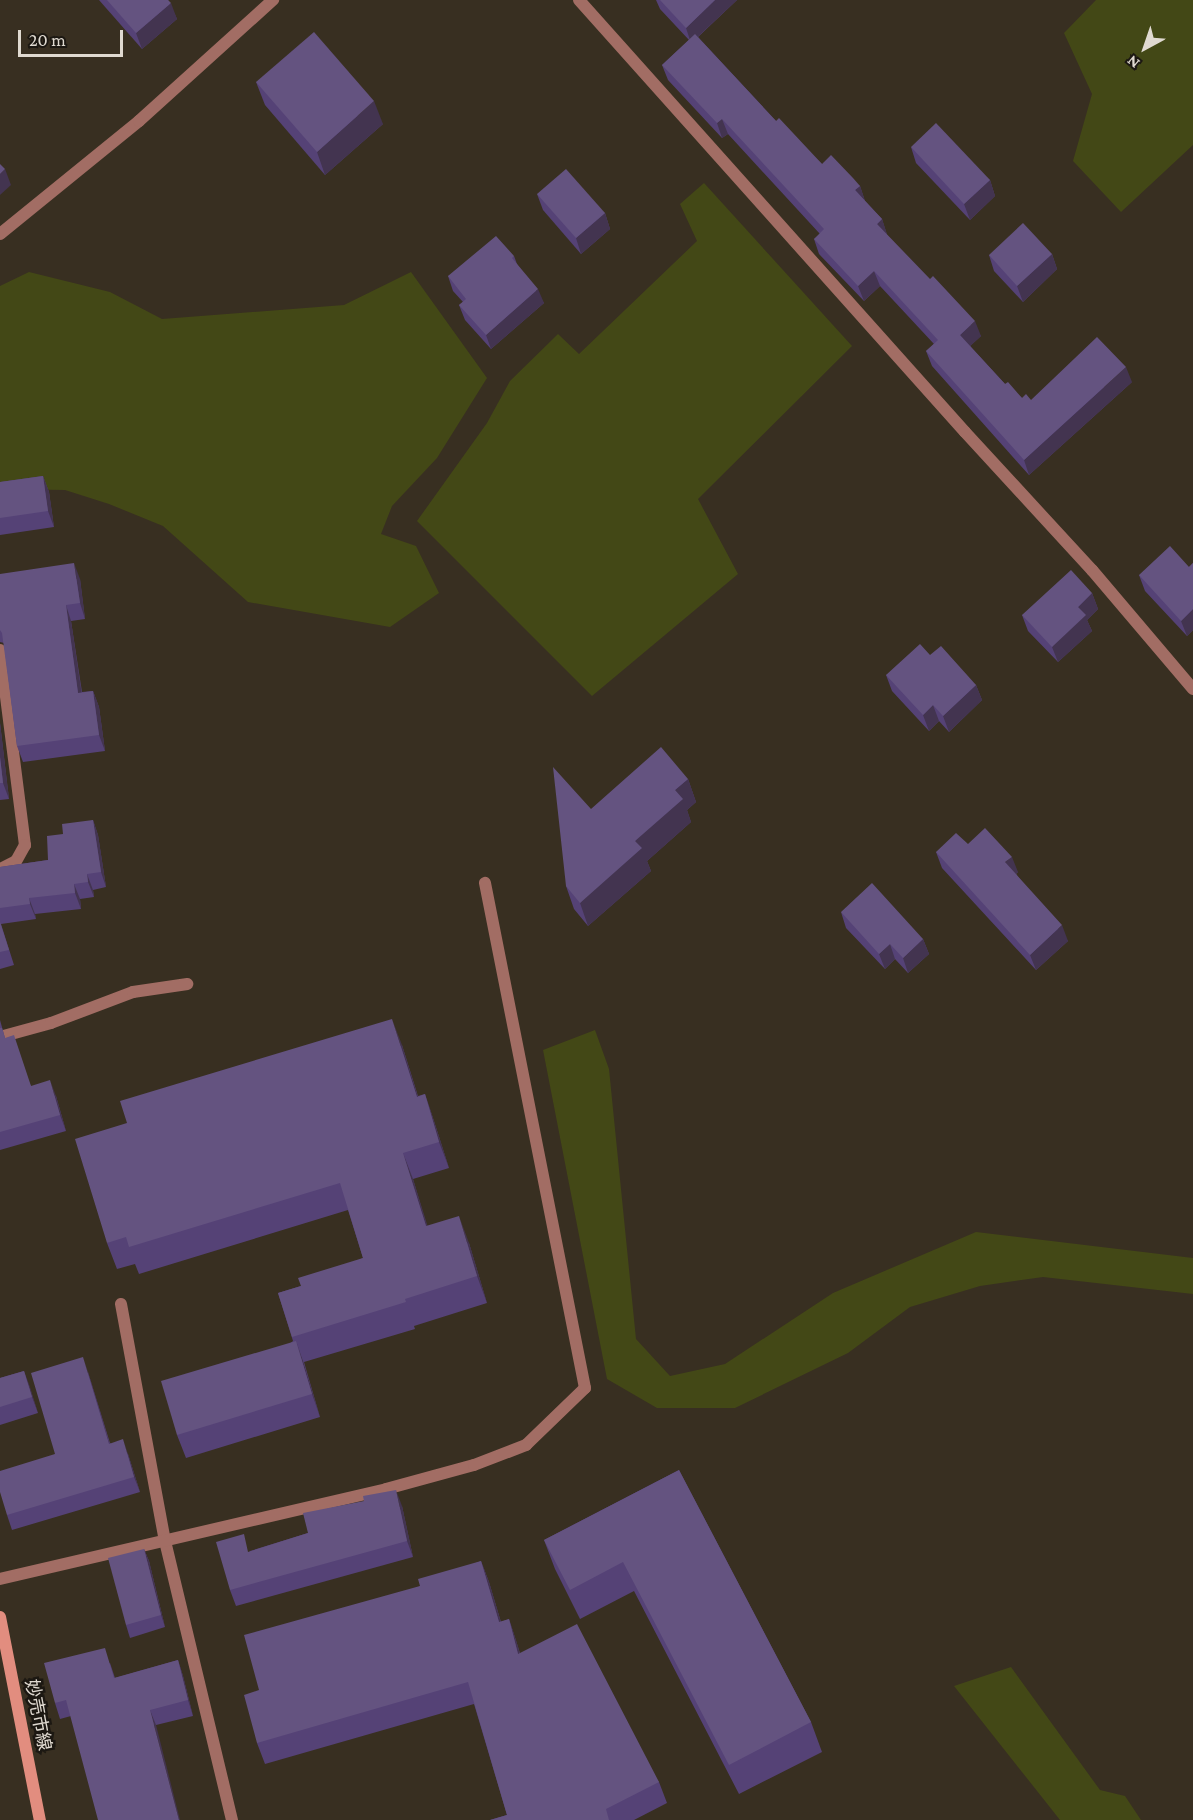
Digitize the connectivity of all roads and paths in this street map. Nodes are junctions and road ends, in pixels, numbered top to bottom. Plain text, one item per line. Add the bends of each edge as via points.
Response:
1 (273, 0) edge
2 (579, 0) edge
3 (0, 234) edge
4 (0, 650) edge
5 (1193, 689) edge
6 (0, 869) edge
7 (485, 883) dead end
8 (187, 984) dead end
9 (0, 1037) edge
10 (121, 1304) dead end
11 (165, 1541) junction
12 (0, 1579) edge
13 (0, 1617) edge
14 (40, 1820) edge
15 (232, 1820) edge

1 - 3 street via 139,121
2 - 5 street via 1092,570
4 - 6 street via 25,845 16,861
7 - 11 street via 585,1388 526,1445 474,1465
8 - 9 street via 133,992 51,1023
10 - 11 street
11 - 12 street
11 - 15 street
13 - 14 main road, 妙売市線

